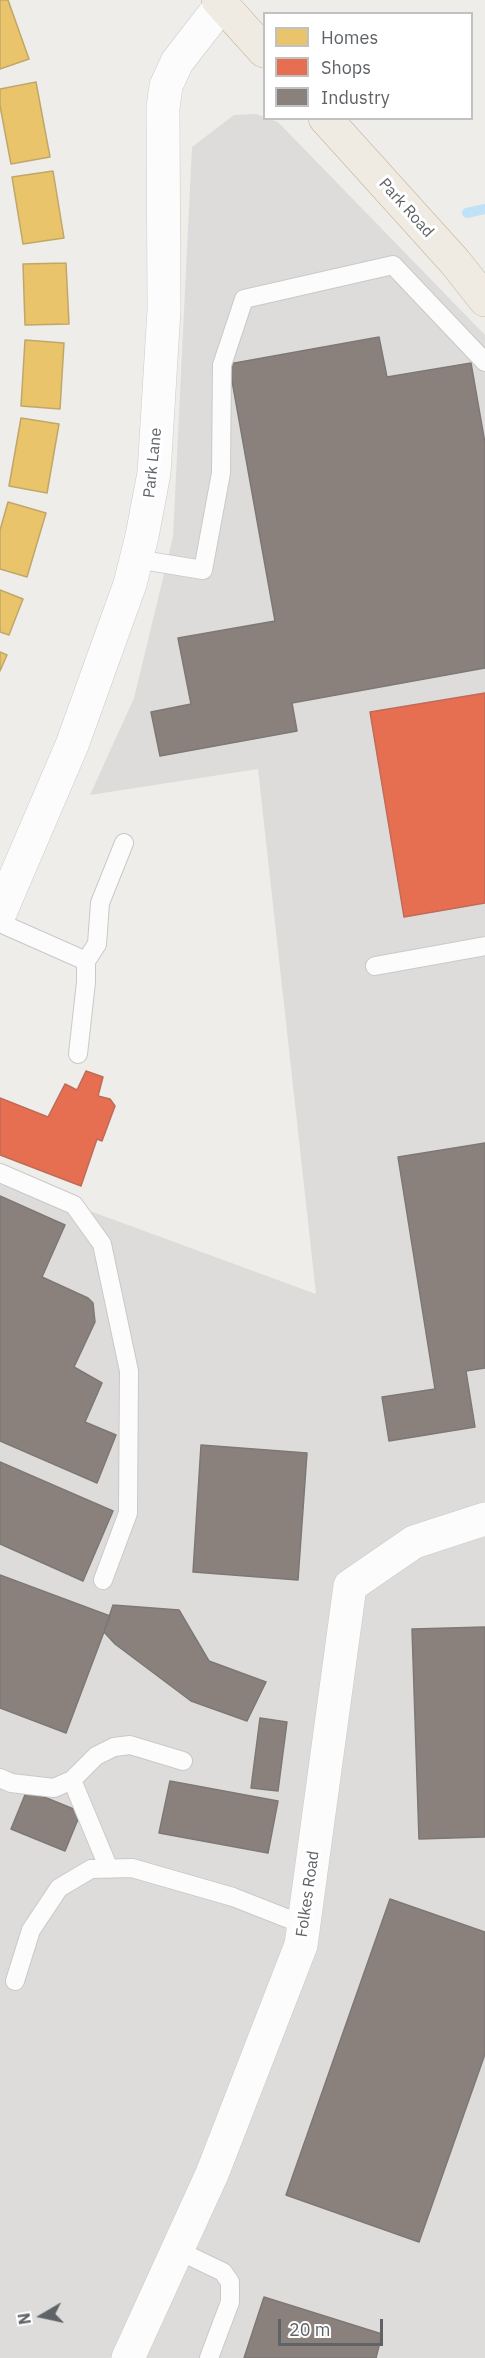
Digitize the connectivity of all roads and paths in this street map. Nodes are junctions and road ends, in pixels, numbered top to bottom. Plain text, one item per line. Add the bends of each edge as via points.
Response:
1 (220, 2) edge
2 (263, 50) edge
3 (327, 120) edge
4 (485, 300) edge
5 (485, 362) edge
6 (136, 559) junction
7 (124, 843) dead end
8 (0, 913) edge
9 (0, 923) edge
10 (485, 946) edge
11 (86, 961) junction
12 (375, 966) dead end
13 (78, 1054) dead end
14 (0, 1173) edge
15 (485, 1519) edge
16 (103, 1580) dead end
17 (183, 1761) dead end
18 (0, 1778) edge
19 (72, 1780) junction
20 (109, 1869) junction
21 (304, 1925) junction
22 (15, 1981) dead end
23 (177, 2250) junction
24 (128, 2358) edge
25 (209, 2358) edge

1 - 2 highway
1 - 6 street, Park Lane via 177,62 166,86 164,310 154,473
3 - 4 highway, Park Road
5 - 6 lane via 393,265 244,299 222,365 220,473 203,570
6 - 8 street, Park Lane via 72,746
7 - 11 lane via 100,903 97,944
9 - 11 lane
10 - 12 lane
11 - 13 lane
14 - 16 lane via 74,1205 102,1244 129,1371 128,1513
15 - 21 street, Folkes Road via 414,1542 350,1586
17 - 19 lane via 130,1745 114,1747 96,1755
18 - 19 lane via 54,1788
19 - 20 lane
20 - 21 lane via 132,1868 233,1897
20 - 22 lane via 91,1869 59,1888 31,1930
21 - 23 street, Folkes Road via 302,1945 212,2174
23 - 24 street, Folkes Road
23 - 25 lane via 223,2272 230,2282 230,2302

